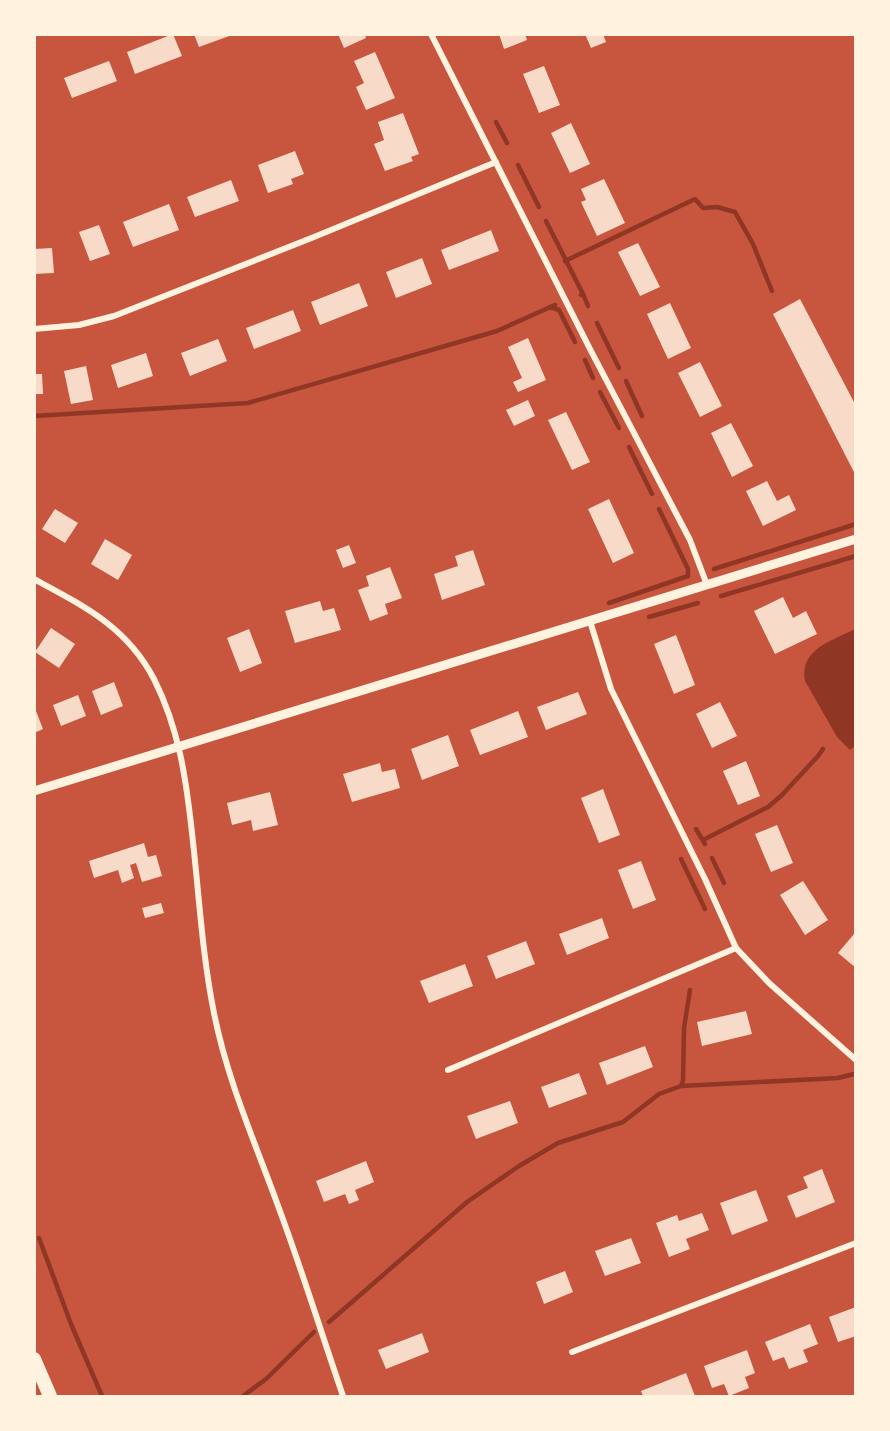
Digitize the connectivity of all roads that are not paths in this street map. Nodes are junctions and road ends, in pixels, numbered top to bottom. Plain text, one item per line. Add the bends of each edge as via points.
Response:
1 (431, 34) edge
2 (496, 162) junction
3 (34, 328) edge
4 (855, 539) edge
5 (34, 579) edge
6 (707, 585) junction
7 (590, 621) junction
8 (179, 746) junction
9 (34, 791) edge
10 (736, 948) junction
11 (855, 1060) edge
12 (448, 1070) dead end
13 (855, 1243) edge
14 (572, 1352) dead end
15 (34, 1359) edge
16 (50, 1396) edge
17 (343, 1396) edge

1 - 2 street
2 - 3 street via 114,316 79,325
2 - 6 street via 690,540
4 - 6 street
5 - 8 street via 102,618 133,648 154,680
6 - 7 street
7 - 8 street
7 - 10 street via 611,689
8 - 9 street
8 - 17 street via 185,768 210,990 224,1054
10 - 11 street
10 - 12 street
13 - 14 street
15 - 16 highway

